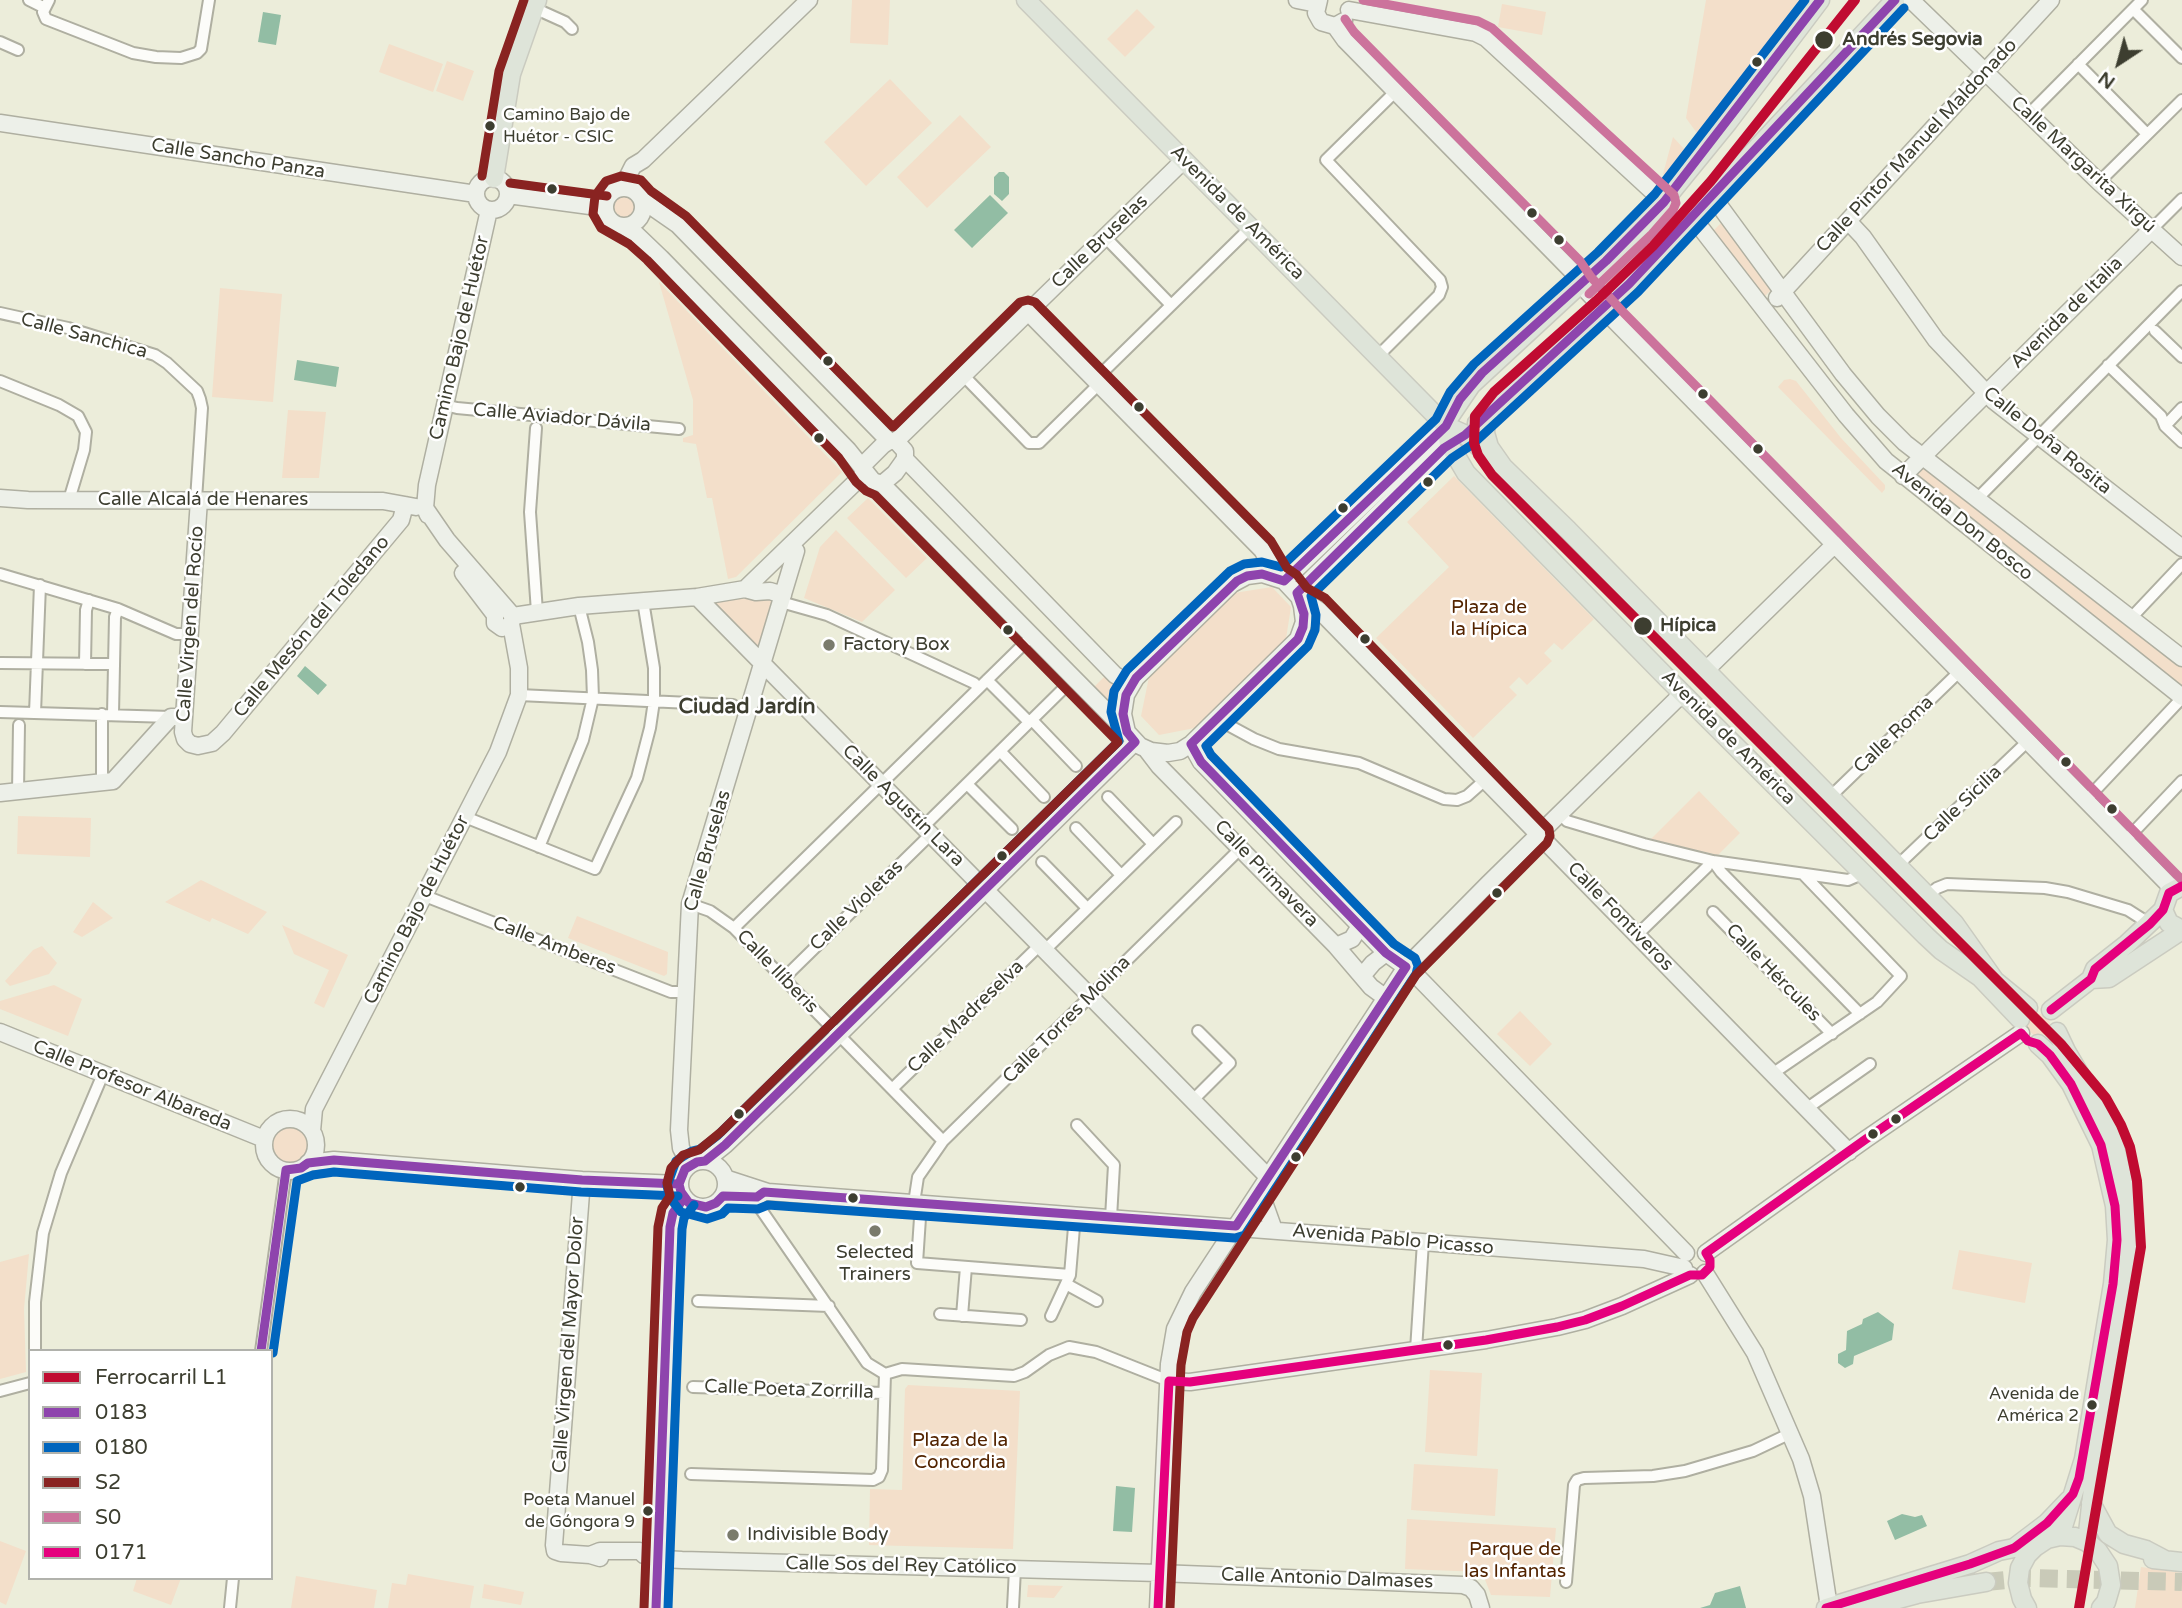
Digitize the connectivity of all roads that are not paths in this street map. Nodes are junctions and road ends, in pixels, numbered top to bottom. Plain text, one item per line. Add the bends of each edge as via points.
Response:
1 (29, 0) edge
2 (209, 0) edge
3 (809, 0) edge
4 (1026, 0) edge
5 (1297, 0) edge
6 (1820, 0) edge
7 (1895, 0) edge
8 (1911, 0) edge
9 (2051, 0) edge
10 (2142, 0) edge
11 (1318, 2) edge
12 (47, 4) edge
13 (536, 4) edge
14 (1347, 5) edge
15 (2133, 9) junction
16 (1335, 26) junction
17 (572, 29) dead end
18 (0, 42) edge
19 (18, 50) dead end
20 (2182, 58) edge
21 (2078, 64) junction
22 (1985, 72) junction
23 (1395, 91) junction
24 (2182, 100) edge
25 (2029, 114) junction
26 (0, 123) edge
27 (2147, 134) junction
28 (1184, 160) junction
29 (494, 178) junction
30 (2099, 182) junction
31 (633, 193) junction
32 (476, 194) junction
33 (508, 195) junction
34 (1713, 197) junction
35 (2182, 199) edge
36 (1664, 202) junction
37 (605, 208) junction
38 (489, 210) junction
39 (1693, 218) junction
40 (1848, 221) junction
41 (625, 227) junction
42 (1251, 227) junction
43 (2152, 229) junction
44 (1105, 237) junction
45 (2182, 257) edge
46 (1581, 285) junction
47 (2182, 291) edge
48 (1783, 292) junction
49 (1171, 306) junction
50 (1603, 309) junction
51 (1766, 310) junction
52 (1028, 312) junction
53 (0, 313) edge
54 (2155, 331) dead end
55 (1378, 356) junction
56 (2182, 357) edge
57 (2108, 366) junction
58 (963, 375) junction
59 (0, 381) edge
60 (1099, 384) junction
61 (197, 391) joint
62 (1986, 394) junction
63 (445, 405) junction
64 (2182, 408) edge
65 (1486, 416) junction
66 (1446, 426) junction
67 (2165, 426) junction
68 (536, 428) dead end
69 (679, 429) dead end
70 (2039, 436) junction
71 (893, 441) junction
72 (2182, 442) edge
73 (1457, 446) junction
74 (1922, 456) junction
75 (905, 459) junction
76 (1503, 467) junction
77 (864, 470) junction
78 (1903, 476) junction
79 (882, 484) junction
80 (0, 498) edge
81 (1977, 499) junction
82 (69, 500) junction
83 (197, 500) junction
84 (405, 505) junction
85 (425, 508) junction
86 (1835, 544) junction
87 (792, 546) junction
88 (2182, 548) edge
89 (2182, 564) edge
90 (0, 574) edge
91 (1281, 579) junction
92 (40, 585) junction
93 (745, 589) junction
94 (1298, 595) junction
95 (697, 597) junction
96 (782, 598) junction
97 (89, 600) junction
98 (643, 601) junction
99 (579, 606) junction
100 (118, 610) junction
101 (537, 612) junction
102 (2132, 618) junction
103 (506, 619) junction
104 (190, 634) junction
105 (1031, 636) junction
106 (517, 646) junction
107 (2182, 658) edge
108 (0, 663) edge
109 (36, 663) junction
110 (762, 663) junction
111 (85, 664) junction
112 (114, 664) junction
113 (1705, 671) junction
114 (1960, 671) junction
115 (1136, 678) junction
116 (983, 684) junction
117 (1061, 691) dead end
118 (1683, 693) junction
119 (593, 698) junction
120 (2182, 698) edge
121 (517, 701) junction
122 (654, 701) junction
123 (733, 705) dead end
124 (0, 712) edge
125 (35, 713) junction
126 (108, 714) junction
127 (177, 717) junction
128 (1217, 719) junction
129 (1030, 721) junction
130 (19, 725) dead end
131 (1136, 741) junction
132 (2028, 741) junction
133 (190, 744) joint
134 (1191, 744) junction
135 (1000, 751) junction
136 (1076, 766) dead end
137 (1485, 780) junction
138 (2182, 781) edge
139 (102, 782) junction
140 (881, 783) junction
141 (967, 784) junction
142 (18, 791) junction
143 (0, 793) edge
144 (1108, 796) dead end
145 (1044, 797) dead end
146 (1829, 798) junction
147 (2086, 800) junction
148 (1560, 814) junction
149 (465, 817) junction
150 (1176, 821) dead end
151 (1076, 828) dead end
152 (1012, 829) dead end
153 (927, 830) junction
154 (1538, 834) junction
155 (2126, 840) junction
156 (1153, 844) junction
157 (539, 847) junction
158 (1240, 849) junction
159 (1042, 862) dead end
160 (1710, 864) junction
161 (1897, 866) junction
162 (1861, 871) junction
163 (1121, 875) junction
164 (1804, 875) junction
165 (2178, 888) edge
166 (986, 890) junction
167 (425, 896) junction
168 (1927, 897) junction
169 (690, 904) junction
170 (1087, 908) junction
171 (2163, 910) junction
172 (1713, 912) dead end
173 (2150, 924) junction
174 (1360, 926) junction
175 (734, 928) junction
176 (2182, 930) edge
177 (1637, 935) junction
178 (1336, 946) junction
179 (1042, 947) junction
180 (1386, 953) junction
181 (1406, 967) junction
182 (1362, 976) junction
183 (784, 978) junction
184 (2091, 979) junction
185 (684, 992) junction
186 (1091, 996) junction
187 (1386, 998) junction
188 (2051, 1010) junction
189 (1860, 1014) junction
190 (2023, 1020) junction
191 (1198, 1031) dead end
192 (0, 1032) edge
193 (2057, 1032) junction
194 (1832, 1034) junction
195 (838, 1035) junction
196 (2038, 1044) junction
197 (1870, 1064) dead end
198 (103, 1073) junction
199 (1772, 1074) junction
200 (892, 1089) junction
201 (1193, 1100) junction
202 (1806, 1109) junction
203 (314, 1110) junction
204 (296, 1119) junction
205 (1077, 1125) dead end
206 (313, 1135) junction
207 (264, 1139) junction
208 (943, 1142) junction
209 (1849, 1152) junction
210 (334, 1160) junction
211 (307, 1163) junction
212 (697, 1163) junction
213 (286, 1170) junction
214 (725, 1178) junction
215 (582, 1180) junction
216 (1264, 1185) junction
217 (682, 1191) junction
218 (764, 1192) junction
219 (726, 1196) junction
220 (917, 1203) junction
221 (1075, 1215) junction
222 (1111, 1218) junction
223 (1236, 1226) junction
224 (1274, 1230) junction
225 (1423, 1242) junction
226 (1690, 1265) junction
227 (966, 1267) junction
228 (1068, 1280) junction
229 (698, 1301) dead end
230 (1097, 1301) dead end
231 (829, 1306) junction
232 (940, 1314) dead end
233 (962, 1316) junction
234 (1051, 1316) dead end
235 (1021, 1320) dead end
236 (35, 1349) edge
237 (261, 1349) edge
238 (1416, 1350) junction
239 (885, 1374) junction
240 (1169, 1381) junction
241 (28, 1384) edge
242 (693, 1387) dead end
243 (0, 1391) edge
244 (884, 1393) junction
245 (1791, 1433) junction
246 (691, 1474) dead end
247 (2073, 1494) junction
248 (2091, 1503) junction
249 (2060, 1536) junction
250 (2035, 1547) junction
251 (2093, 1547) junction
252 (2014, 1548) junction
253 (555, 1551) joint
254 (651, 1557) junction
255 (2174, 1561) edge
256 (1015, 1569) junction
257 (1159, 1573) junction
258 (233, 1580) edge
259 (1566, 1582) dead end
260 (1827, 1607) edge
261 (230, 1608) edge
262 (656, 1608) edge
263 (1013, 1608) edge
264 (1157, 1608) edge
265 (1482, 1608) edge
266 (1865, 1608) edge
267 (1903, 1608) edge
268 (2027, 1608) edge
269 (2101, 1608) edge

1 - 12 street
2 - 12 street via 201,49 181,58 124,51 46,19
3 - 31 main road via 643,160
4 - 28 main road, Avenida de América
5 - 11 main road
6 - 36 main road
7 - 34 main road
8 - 22 main road, Calle Margarita Xirgú
9 - 22 main road, Calle Pintor Manuel Maldonado
10 - 15 street
11 - 16 main road via 1316,13 1321,22
13 - 17 street
13 - 29 main road via 511,74
14 - 16 main road via 1344,22
14 - 36 main road via 1486,38
15 - 20 street
15 - 21 street
16 - 23 main road
18 - 19 street
21 - 25 street
21 - 27 street
22 - 25 main road, Calle Margarita Xirgú
22 - 40 main road, Calle Pintor Manuel Maldonado
23 - 46 main road
23 - 55 street via 1326,160 1442,287
24 - 27 street
25 - 30 main road, Calle Margarita Xirgú
26 - 32 main road, Calle Sancho Panza
27 - 30 street
28 - 42 main road, Avenida de América
28 - 44 main road, Calle Bruselas
29 - 32 main road via 481,182
29 - 33 main road via 505,184
30 - 43 main road, Calle Margarita Xirgú
31 - 37 main road via 610,193
31 - 41 main road via 644,209 635,223
31 - 71 main road via 678,225
32 - 38 main road via 480,205
33 - 37 main road
33 - 38 main road via 502,207
34 - 39 main road
34 - 48 main road, Avenida Don Bosco
35 - 43 street, Avenida de Italia
36 - 46 main road
37 - 41 main road via 610,220
38 - 63 main road, Camino Bajo de Huétor
39 - 50 main road
39 - 51 main road, Avenida Don Bosco
40 - 48 main road, Calle Pintor Manuel Maldonado
40 - 62 main road, Calle Doña Rosita via 1936,340
41 - 77 main road via 654,251
42 - 49 street
42 - 55 main road, Avenida de América
43 - 45 main road, Calle Margarita Xirgú
43 - 62 main road, Avenida de Italia
44 - 49 street
44 - 52 main road, Calle Bruselas
46 - 50 main road
46 - 66 main road via 1482,373 1460,399
47 - 57 street
48 - 51 main road, Calle Pintor Manuel Maldonado
48 - 74 main road, Avenida Don Bosco via 1878,416
49 - 60 street via 1105,370
50 - 65 main road
50 - 86 main road
51 - 78 main road, Avenida Don Bosco via 1846,415
52 - 58 main road, Calle Bruselas
52 - 60 main road
53 - 61 street, Calle Sanchica via 155,355
54 - 56 street
55 - 66 main road, Avenida de América
57 - 67 street via 2161,416
57 - 70 street
58 - 60 street via 1034,445
58 - 71 main road, Calle Bruselas
59 - 82 street via 78,416 86,432
60 - 91 main road via 1262,550
61 - 83 street, Calle Virgen del Rocío via 202,408
62 - 70 main road, Calle Doña Rosita
62 - 74 main road, Avenida de Italia
63 - 69 street, Calle Aviador Dávila
63 - 85 main road, Camino Bajo de Huétor
64 - 67 street
65 - 73 main road
65 - 76 main road, Avenida de América via 1489,447
66 - 73 main road
66 - 91 main road
67 - 72 street
68 - 101 street via 530,512
70 - 81 street
70 - 88 main road, Calle Doña Rosita
71 - 75 main road via 905,451
71 - 77 main road, Calle Bruselas
73 - 76 main road
73 - 94 main road via 1434,459
73 - 118 main road, Avenida de América via 1466,473
74 - 78 main road, Avenida de Italia
74 - 81 main road, Avenida Don Bosco
75 - 79 main road
75 - 115 main road via 1115,675 1124,680
76 - 113 main road, Avenida de América
77 - 79 main road, Calle Primavera
77 - 87 main road
78 - 120 main road, Avenida Don Bosco
79 - 105 main road, Calle Primavera
80 - 82 main road, Calle Alcalá de Henares
81 - 102 main road, Avenida Don Bosco
82 - 83 main road, Calle Alcalá de Henares
83 - 84 main road, Calle Alcalá de Henares
83 - 104 main road, Calle Virgen del Rocío
84 - 85 main road
84 - 133 main road, Calle Mesón del Toledano via 401,520 223,733 205,745
85 - 103 main road, Camino Bajo de Huétor via 435,534
86 - 113 main road
86 - 114 main road
87 - 93 main road
87 - 96 main road, Calle Bruselas via 796,551
89 - 102 street
90 - 92 street
91 - 94 main road, Calle Fontiveros
91 - 115 main road via 1253,574 1232,584
92 - 97 street
92 - 109 street
93 - 95 main road
93 - 96 main road via 770,591
94 - 128 main road via 1304,622 1298,639
94 - 137 main road, Calle Fontiveros via 1316,607
95 - 98 main road
95 - 110 main road, Calle Agustín Lara
96 - 110 main road, Calle Bruselas
96 - 116 street
97 - 100 street
97 - 111 street
98 - 99 main road
98 - 122 street via 654,668
99 - 101 main road
99 - 119 street
100 - 104 street via 176,634
100 - 112 street
101 - 103 main road
101 - 106 main road
102 - 107 main road, Avenida Don Bosco
103 - 106 main road, Camino Bajo de Huétor
103 - 121 main road, Camino Bajo de Huétor
104 - 127 main road, Calle Virgen del Rocío
105 - 116 street
105 - 131 main road, Calle Primavera
106 - 121 main road, Camino Bajo de Huétor
108 - 109 street
109 - 111 street
109 - 125 street
110 - 140 main road, Calle Agustín Lara
110 - 169 main road, Calle Bruselas
111 - 112 street
112 - 126 street
113 - 118 main road
113 - 146 main road, Avenida de América
114 - 132 main road
114 - 146 street, Calle Roma
115 - 131 main road via 1124,701 1123,719
116 - 129 street
116 - 140 street
117 - 129 street, Calle Violetas
118 - 148 main road
118 - 162 main road, Avenida de América
119 - 121 street
119 - 122 street
119 - 157 street via 583,740
120 - 147 street
121 - 149 main road, Camino Bajo de Huétor via 498,752
122 - 123 street
122 - 157 street via 637,778 595,869
124 - 125 street
125 - 126 street
126 - 127 street
126 - 139 street
127 - 133 main road, Calle Virgen del Rocío
127 - 139 main road via 116,778
128 - 134 main road
128 - 137 street via 1279,749 1359,764 1444,799 1467,796
129 - 135 street, Calle Violetas
129 - 136 street
130 - 142 street
131 - 134 main road via 1168,753
131 - 158 main road, Calle Primavera
131 - 166 main road
132 - 147 main road
132 - 161 street, Calle Sicilia
134 - 174 main road, Calle Primavera via 1200,762
135 - 141 street, Calle Violetas
135 - 145 street
137 - 154 main road, Calle Fontiveros
138 - 155 street
139 - 142 main road
140 - 153 main road, Calle Agustín Lara
140 - 175 street
141 - 152 street
141 - 153 street, Calle Violetas
142 - 143 main road
144 - 156 street
146 - 161 main road, Avenida de América
147 - 155 main road
148 - 154 main road
148 - 160 street via 1567,821
149 - 157 street
149 - 167 main road, Camino Bajo de Huétor
150 - 156 street, Calle Madreselva
151 - 163 street
153 - 166 main road, Calle Agustín Lara
153 - 183 street, Calle Violetas
154 - 177 main road, Calle Fontiveros
154 - 181 main road
155 - 165 main road
156 - 163 street, Calle Madreselva
158 - 178 main road, Calle Primavera
158 - 186 street, Calle Torres Molina
159 - 170 street
160 - 164 street
160 - 177 street
160 - 189 street
161 - 168 main road, Avenida de América
162 - 164 street via 1848,880
162 - 190 main road, Avenida de América via 1934,943 1980,977
163 - 170 street, Calle Madreselva
164 - 189 street via 1901,976
165 - 171 main road via 2165,898
166 - 179 main road, Calle Agustín Lara
166 - 195 main road
167 - 185 street, Calle Amberes via 671,992
167 - 203 main road, Camino Bajo de Huétor
168 - 173 street via 1947,884 2045,888 2128,910
168 - 190 main road, Avenida de América via 1954,923
169 - 175 street, Calle Ilíberis
169 - 185 main road, Calle Bruselas
170 - 179 street, Calle Madreselva
171 - 173 main road
171 - 176 main road via 2169,923
172 - 194 street, Calle Hércules
173 - 184 main road via 2095,969
174 - 178 main road via 1352,939
174 - 180 main road, Calle Primavera
175 - 183 street, Calle Ilíberis
176 - 184 main road via 2109,978
177 - 199 main road, Calle Fontiveros
178 - 182 main road, Calle Primavera
179 - 186 main road, Calle Agustín Lara
179 - 200 street, Calle Madreselva
180 - 181 main road, Calle Primavera
180 - 182 main road
181 - 187 main road
181 - 226 main road, Calle Primavera
182 - 187 main road, Calle Primavera
183 - 195 street, Calle Ilíberis
184 - 188 main road
185 - 212 main road, Calle Bruselas via 679,1130 681,1148
186 - 201 main road, Calle Agustín Lara
186 - 208 street, Calle Torres Molina
187 - 216 main road
188 - 190 main road via 2039,1005
188 - 193 main road via 2058,1020
189 - 194 street
190 - 196 main road via 2028,1041
190 - 209 main road
191 - 201 street via 1230,1063
192 - 198 main road, Calle Profesor Albareda
193 - 196 main road via 2050,1041
193 - 248 main road via 2113,1139 2127,1198 2126,1292
194 - 199 street
195 - 200 street, Calle Ilíberis
195 - 212 main road via 729,1141
196 - 247 main road via 2071,1084 2088,1115 2101,1145 2115,1206 2113,1284 2084,1459
197 - 202 street
198 - 207 main road, Calle Profesor Albareda
198 - 236 street via 61,1173 43,1233
199 - 202 main road, Calle Fontiveros
200 - 208 street, Calle Ilíberis
201 - 216 main road, Calle Agustín Lara via 1227,1135
202 - 209 main road, Calle Fontiveros
203 - 204 main road
203 - 206 main road, Camino Bajo de Huétor
204 - 206 main road
204 - 207 main road via 274,1124
205 - 222 street via 1114,1165
206 - 210 main road
206 - 211 main road via 314,1151
207 - 213 main road via 268,1158
208 - 220 street, Calle Torres Molina via 918,1177
209 - 226 main road, Avenida Pablo Picasso via 1706,1253 1698,1249
210 - 211 main road
210 - 215 main road
211 - 213 main road
212 - 214 main road via 718,1167
212 - 217 main road via 682,1174
213 - 237 street
214 - 218 main road, Avenida Pablo Picasso
214 - 219 main road
215 - 217 main road
215 - 253 main road, Calle Virgen del Mayor Dolor
216 - 223 main road
216 - 224 main road
217 - 219 main road via 695,1206 706,1207
217 - 254 main road via 670,1227
218 - 219 main road, Avenida Pablo Picasso via 757,1197
218 - 220 main road, Avenida Pablo Picasso
219 - 231 street via 760,1208
220 - 221 main road, Avenida Pablo Picasso
220 - 227 street, Calle Torres Molina via 917,1263
221 - 222 main road, Avenida Pablo Picasso
221 - 228 street
222 - 223 main road, Avenida Pablo Picasso
223 - 224 main road, Avenida Pablo Picasso
223 - 240 main road via 1179,1320
224 - 225 main road, Avenida Pablo Picasso
225 - 226 main road, Avenida Pablo Picasso via 1644,1259 1667,1254
225 - 238 street
226 - 238 main road via 1622,1306 1585,1320
226 - 245 main road, Calle Primavera via 1755,1353
227 - 228 street
227 - 233 street
228 - 230 street
228 - 234 street
229 - 231 street
231 - 239 street via 867,1363
232 - 233 street
233 - 235 street
238 - 240 main road via 1190,1382
239 - 240 street via 902,1369 1014,1376 1069,1347
239 - 244 street
240 - 257 main road
241 - 243 street
242 - 244 street, Calle Poeta Zorrilla
244 - 246 street via 882,1470 873,1480
245 - 259 street via 1753,1451 1685,1471 1577,1480
245 - 260 main road, Calle Primavera via 1812,1496
247 - 249 main road
247 - 252 main road via 2047,1523
248 - 251 main road
248 - 255 main road via 2108,1534
249 - 250 main road
249 - 251 main road via 2075,1537
250 - 252 main road
250 - 268 main road via 2020,1568 2018,1583
251 - 255 main road
251 - 269 main road via 2108,1566 2111,1586
252 - 260 main road
253 - 254 main road, Calle Sos del Rey Católico via 590,1555 640,1551
254 - 256 main road, Calle Sos del Rey Católico
254 - 262 main road
256 - 257 main road, Calle Sos del Rey Católico
256 - 263 street
257 - 264 main road
257 - 265 main road, Calle Antonio Dalmases via 1463,1585 1477,1595
258 - 261 street
266 - 267 main road via 1917,1594 1986,1586

